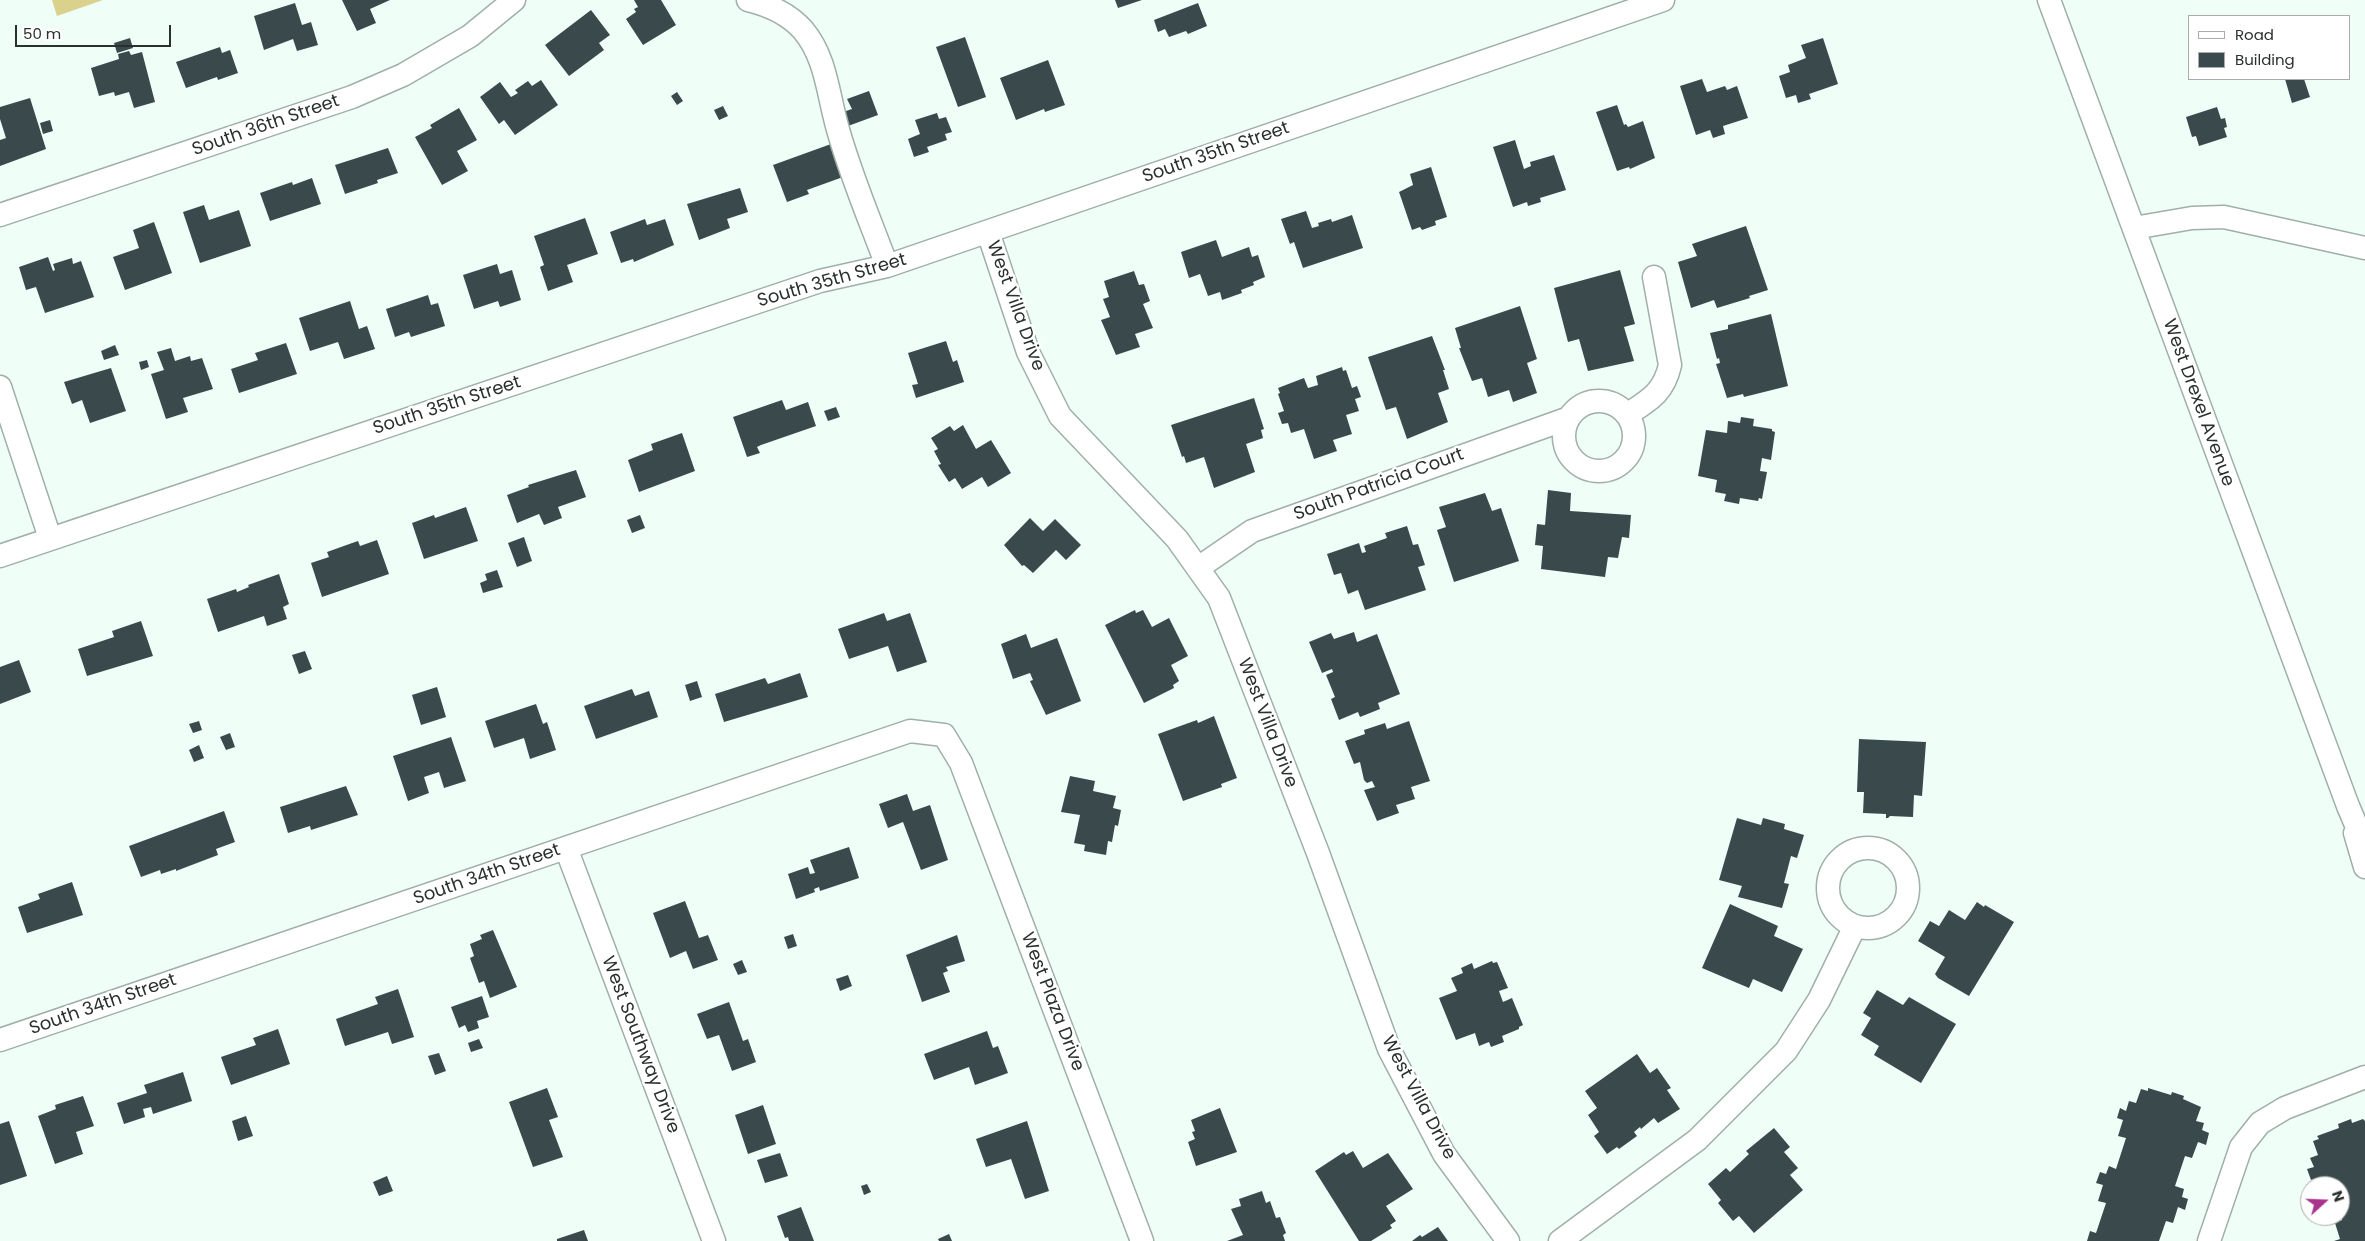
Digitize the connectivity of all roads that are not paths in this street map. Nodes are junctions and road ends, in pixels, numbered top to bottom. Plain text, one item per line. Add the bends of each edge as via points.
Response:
1 (514, 0) edge
2 (748, 0) edge
3 (1662, 0) edge
4 (2049, 0) edge
5 (0, 215) edge
6 (2134, 228) junction
7 (988, 232) junction
8 (2365, 248) edge
9 (887, 266) junction
10 (1654, 278) dead end
11 (0, 387) edge
12 (1628, 414) junction
13 (1569, 418) junction
14 (50, 538) junction
15 (0, 556) edge
16 (1198, 568) junction
17 (961, 763) joint
18 (2348, 806) junction
19 (2365, 846) edge
20 (566, 848) junction
21 (2365, 867) edge
22 (1855, 926) dead end
23 (0, 1040) edge
24 (2365, 1077) edge
25 (714, 1241) edge
26 (1142, 1241) edge
27 (1508, 1241) edge
28 (1560, 1241) edge
29 (2209, 1241) edge

1 - 5 street, South 36th Street via 470,36 403,75 352,97
2 - 9 street via 770,5 791,18 814,48 823,66 837,127
3 - 7 street, South 35th Street
4 - 6 street, West Drexel Avenue
6 - 8 street via 2224,216
6 - 18 street, West Drexel Avenue
7 - 9 street, South 35th Street
7 - 16 street, West Villa Drive via 1028,352 1060,416 1177,539
9 - 14 street, South 35th Street via 820,281
10 - 12 street via 1670,365 1667,379 1659,392
11 - 14 street
12 - 13 street, South Patricia Court via 1609,401 1597,400 1576,409
12 - 13 street via 1635,436 1633,448 1618,466 1596,471 1585,468 1568,452 1564,440
13 - 16 street, South Patricia Court via 1252,531
14 - 15 street, South 35th Street
16 - 27 street, West Villa Drive via 1219,598 1389,1049 1444,1154
17 - 20 street, South 34th Street via 944,736 910,731
17 - 26 street, West Plaza Drive
18 - 19 street, West Drexel Avenue
18 - 21 street, West Drexel Avenue
20 - 23 street, South 34th Street
20 - 25 street, West Southway Drive
22 - 28 street via 1820,1000 1786,1051 1697,1140
24 - 29 street via 2285,1108 2260,1123 2241,1147

